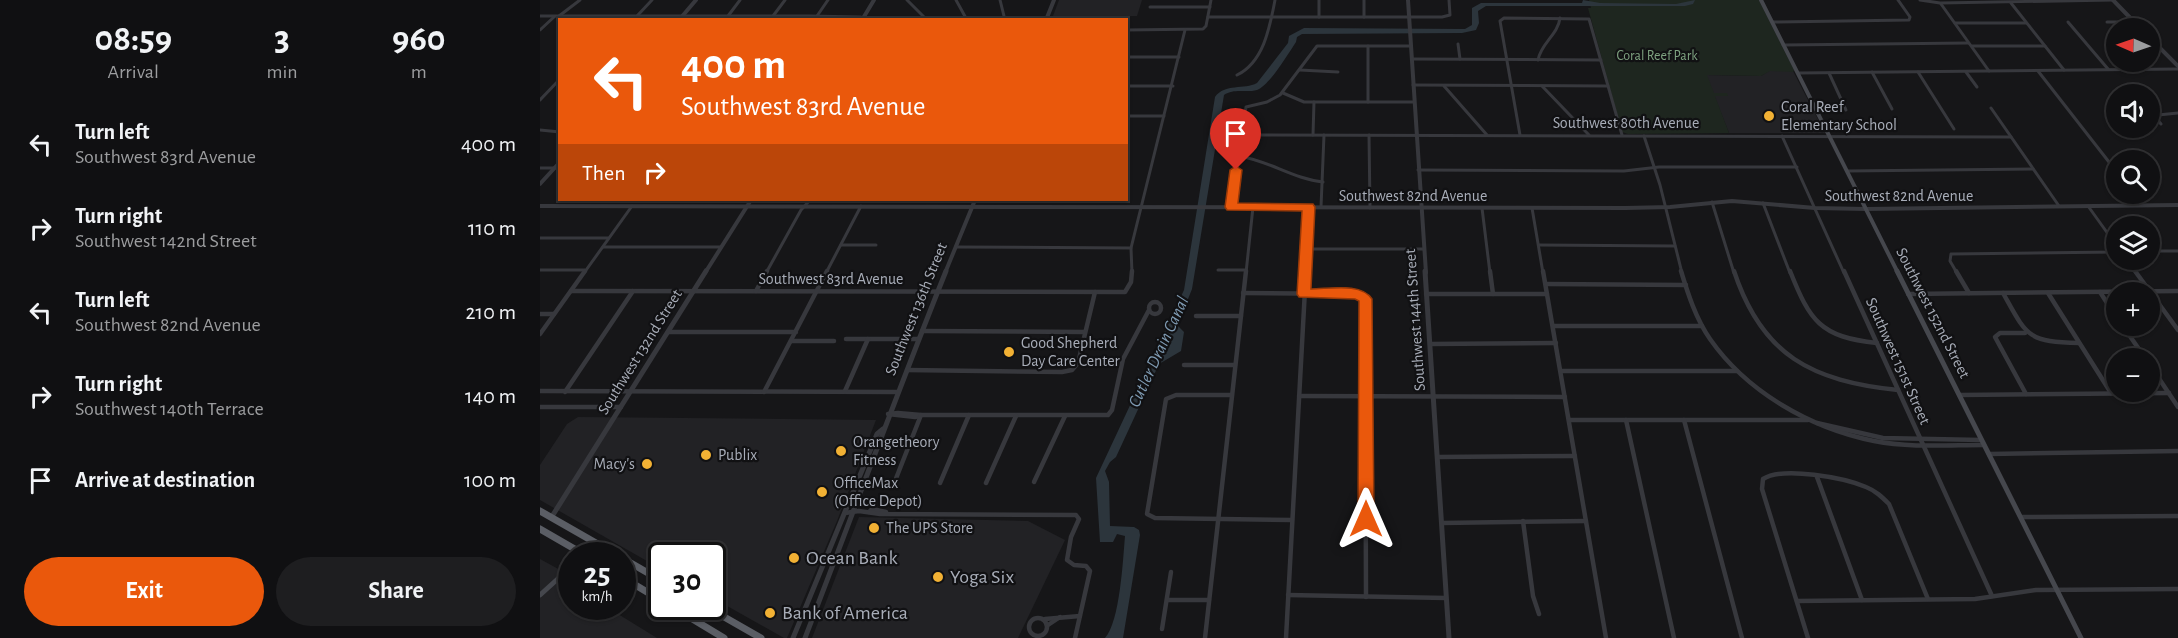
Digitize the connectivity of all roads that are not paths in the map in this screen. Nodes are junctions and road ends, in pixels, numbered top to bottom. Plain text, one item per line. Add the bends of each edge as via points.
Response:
1 (580, 0) edge
2 (652, 0) edge
3 (696, 0) edge
4 (740, 0) edge
5 (785, 0) edge
6 (828, 0) edge
7 (874, 0) edge
8 (907, 0) edge
9 (957, 0) edge
10 (1000, 0) edge
11 (1054, 0) edge
12 (1166, 0) edge
13 (1211, 0) edge
14 (1275, 0) edge
15 (1320, 0) edge
16 (1364, 0) edge
17 (1408, 0) edge
18 (1449, 0) edge
19 (1761, 0) edge
20 (1898, 0) edge
21 (1920, 0) edge
22 (2113, 0) edge
23 (1940, 3) junction
24 (2010, 3) junction
25 (1150, 7) dead end
26 (1164, 7) junction
27 (1210, 7) junction
28 (540, 16) edge
29 (556, 16) junction
30 (637, 16) junction
31 (727, 16) junction
32 (773, 16) junction
33 (817, 16) junction
34 (1208, 17) junction
35 (1272, 17) junction
36 (1319, 17) junction
37 (1364, 17) junction
38 (1409, 17) junction
39 (616, 18) edge
40 (680, 18) edge
41 (745, 18) edge
42 (808, 18) edge
43 (863, 18) edge
44 (925, 18) edge
45 (966, 18) edge
46 (1004, 18) edge
47 (1047, 18) edge
48 (1560, 18) junction
49 (2130, 18) edge
50 (1772, 22) junction
51 (2068, 22) dead end
52 (1954, 23) junction
53 (2026, 23) junction
54 (540, 30) edge
55 (1128, 30) edge
56 (1185, 30) junction
57 (1458, 44) dead end
58 (1783, 45) junction
59 (1970, 45) junction
60 (1368, 46) junction
61 (1411, 46) junction
62 (2045, 46) junction
63 (2160, 48) edge
64 (1128, 57) edge
65 (1179, 57) junction
66 (1412, 59) junction
67 (1460, 59) junction
68 (1507, 60) junction
69 (1538, 60) junction
70 (1601, 60) junction
71 (2106, 66) edge
72 (2178, 68) edge
73 (2160, 69) edge
74 (1300, 70) junction
75 (2037, 70) junction
76 (2064, 70) junction
77 (2106, 70) edge
78 (1966, 71) junction
79 (1989, 71) junction
80 (1338, 72) dead end
81 (1871, 72) junction
82 (1918, 72) junction
83 (1797, 73) junction
84 (1826, 73) junction
85 (1237, 75) dead end
86 (558, 81) edge
87 (1413, 85) junction
88 (1443, 85) junction
89 (1128, 86) edge
90 (1173, 86) junction
91 (1511, 86) junction
92 (1542, 86) junction
93 (1608, 86) junction
94 (1977, 87) dead end
95 (1282, 93) junction
96 (540, 100) edge
97 (1314, 102) junction
98 (1368, 102) junction
99 (1414, 102) junction
100 (1991, 108) dead end
101 (1892, 109) dead end
102 (1846, 110) dead end
103 (2178, 113) edge
104 (1128, 116) edge
105 (1164, 116) junction
106 (2161, 124) dead end
107 (1954, 129) dead end
108 (540, 130) edge
109 (558, 132) edge
110 (1241, 135) junction
111 (1312, 135) junction
112 (1324, 135) junction
113 (1369, 135) junction
114 (1416, 135) junction
115 (1487, 135) junction
116 (1520, 135) junction
117 (1590, 135) junction
118 (1622, 135) junction
119 (1644, 136) junction
120 (1782, 136) junction
121 (1829, 136) junction
122 (2011, 137) junction
123 (1238, 156) junction
124 (2106, 158) edge
125 (1654, 167) junction
126 (1797, 167) junction
127 (540, 168) edge
128 (557, 168) edge
129 (2033, 169) junction
130 (1418, 170) junction
131 (1847, 171) junction
132 (1323, 182) junction
133 (540, 184) edge
134 (750, 201) edge
135 (809, 201) edge
136 (910, 201) edge
137 (975, 201) edge
138 (1028, 201) edge
139 (1086, 201) edge
140 (1712, 202) junction
141 (1763, 203) junction
142 (2178, 205) edge
143 (540, 206) edge
144 (632, 206) junction
145 (747, 206) junction
146 (805, 206) junction
147 (861, 206) junction
148 (908, 206) junction
149 (973, 206) junction
150 (2059, 206) junction
151 (2088, 206) junction
152 (1026, 207) junction
153 (1084, 207) junction
154 (1140, 207) junction
155 (1231, 207) junction
156 (1253, 207) junction
157 (1309, 207) junction
158 (1321, 207) junction
159 (1370, 208) junction
160 (1420, 208) junction
161 (1482, 208) junction
162 (1532, 208) junction
163 (1665, 208) junction
164 (1815, 208) junction
165 (1866, 209) junction
166 (2106, 231) edge
167 (540, 238) edge
168 (609, 238) junction
169 (840, 245) junction
170 (876, 245) dead end
171 (1539, 245) junction
172 (1675, 246) junction
173 (602, 247) junction
174 (721, 247) junction
175 (956, 247) junction
176 (1131, 248) junction
177 (1306, 249) junction
178 (1424, 249) junction
179 (2160, 251) edge
180 (2178, 251) edge
181 (2106, 252) edge
182 (540, 270) edge
183 (585, 270) junction
184 (1218, 270) dead end
185 (1246, 270) junction
186 (1546, 284) junction
187 (1686, 285) junction
188 (1126, 290) joint
189 (571, 291) junction
190 (633, 291) junction
191 (694, 291) junction
192 (756, 291) junction
193 (815, 291) junction
194 (938, 291) junction
195 (2160, 291) edge
196 (2178, 291) edge
197 (1095, 292) junction
198 (2047, 292) junction
199 (2100, 292) junction
200 (2106, 292) edge
201 (1243, 293) junction
202 (1969, 293) junction
203 (2003, 293) junction
204 (1304, 294) junction
205 (1426, 294) junction
206 (1492, 294) junction
207 (1547, 294) junction
208 (1908, 294) junction
209 (2106, 301) edge
210 (2160, 305) edge
211 (1149, 310) dead end
212 (540, 314) edge
213 (554, 315) junction
214 (1196, 316) dead end
215 (1241, 316) junction
216 (1553, 326) junction
217 (1702, 326) junction
218 (2178, 330) edge
219 (922, 331) junction
220 (668, 332) junction
221 (796, 332) junction
222 (1085, 332) junction
223 (2026, 333) junction
224 (540, 334) edge
225 (846, 339) dead end
226 (868, 339) junction
227 (919, 339) junction
228 (791, 341) junction
229 (834, 341) dead end
230 (1556, 343) junction
231 (1877, 343) junction
232 (2079, 343) junction
233 (1430, 344) junction
234 (1184, 365) dead end
235 (1235, 365) junction
236 (906, 370) junction
237 (1561, 371) junction
238 (1738, 371) junction
239 (2160, 380) edge
240 (2106, 385) edge
241 (1898, 390) junction
242 (540, 392) edge
243 (565, 392) junction
244 (631, 392) junction
245 (764, 392) junction
246 (845, 392) junction
247 (897, 392) junction
248 (2106, 393) edge
249 (2160, 393) edge
250 (2169, 393) junction
251 (1959, 395) junction
252 (2026, 395) junction
253 (1232, 396) junction
254 (1299, 396) junction
255 (1366, 397) junction
256 (1565, 397) junction
257 (1434, 398) junction
258 (540, 407) edge
259 (621, 407) junction
260 (2178, 407) edge
261 (888, 414) junction
262 (921, 415) junction
263 (969, 415) junction
264 (1017, 415) junction
265 (1065, 416) junction
266 (1810, 419) junction
267 (1569, 420) junction
268 (1626, 420) junction
269 (1684, 420) junction
270 (1816, 423) junction
271 (883, 429) junction
272 (1921, 439) junction
273 (1982, 442) junction
274 (1923, 445) junction
275 (2178, 451) edge
276 (1988, 454) junction
277 (1575, 456) junction
278 (1438, 457) junction
279 (1817, 476) junction
280 (895, 481) dead end
281 (1034, 482) dead end
282 (940, 483) dead end
283 (986, 483) dead end
284 (540, 511) edge
285 (854, 511) junction
286 (845, 513) junction
287 (2178, 516) edge
288 (2020, 517) junction
289 (551, 518) junction
290 (1218, 519) junction
291 (1292, 520) junction
292 (1523, 521) junction
293 (1586, 521) junction
294 (1442, 523) junction
295 (540, 528) edge
296 (563, 542) edge
297 (593, 542) edge
298 (1171, 572) dead end
299 (558, 579) edge
300 (2178, 589) edge
301 (2057, 590) junction
302 (540, 595) edge
303 (1288, 595) junction
304 (1992, 596) junction
305 (1366, 597) junction
306 (1447, 598) junction
307 (1928, 599) junction
308 (1167, 600) junction
309 (1209, 600) junction
310 (1862, 600) junction
311 (1797, 601) junction
312 (1539, 614) dead end
313 (1080, 616) junction
314 (726, 618) edge
315 (696, 620) edge
316 (1047, 622) dead end
317 (1162, 629) dead end
318 (724, 638) edge
319 (761, 638) edge
320 (793, 638) edge
321 (805, 638) edge
322 (1075, 638) edge
323 (1205, 638) edge
324 (1286, 638) edge
325 (1449, 638) edge
326 (1606, 638) edge
327 (1674, 638) edge
328 (1742, 638) edge
329 (1808, 638) edge
330 (2081, 638) edge

1 - 29 street
2 - 30 street
3 - 40 street
4 - 31 street
5 - 32 street
6 - 33 street
7 - 43 street
8 - 44 street
9 - 45 street
10 - 46 street
11 - 47 street
12 - 26 street
13 - 27 street
14 - 35 street
15 - 36 street
16 - 37 street
17 - 38 street, Southwest 144th Street
18 - 38 street via 1450,13 1446,17
19 - 50 main road, Southwest 152nd Street
20 - 50 street via 1910,19
21 - 23 street
22 - 24 street
22 - 49 street
23 - 24 street
23 - 52 street
24 - 53 street
25 - 26 street
26 - 27 street
27 - 34 street
28 - 29 street
29 - 39 street
29 - 54 street
30 - 39 street
30 - 40 street
31 - 40 street
31 - 41 street
32 - 41 street
32 - 42 street
33 - 42 street
33 - 43 street
34 - 35 street
34 - 56 street via 1204,28
35 - 36 street
35 - 85 street via 1266,43
36 - 37 street
37 - 38 street
38 - 61 street, Southwest 144th Street
48 - 68 street via 1501,19
48 - 69 street
48 - 70 street via 1589,20
50 - 58 main road, Southwest 152nd Street
51 - 71 street
52 - 53 street
52 - 59 street
53 - 62 street
55 - 56 street
56 - 65 street
57 - 67 street
58 - 59 street
58 - 83 main road, Southwest 152nd Street
59 - 62 street
59 - 79 street
60 - 61 street
60 - 74 street via 1317,46
60 - 98 street
61 - 66 street, Southwest 144th Street
62 - 76 street
63 - 72 street
64 - 65 street
65 - 90 street
66 - 67 street
66 - 87 street, Southwest 144th Street
67 - 68 street
68 - 69 street
68 - 91 street
69 - 70 street
70 - 93 street
72 - 73 street
74 - 80 street
74 - 95 street
75 - 76 street
75 - 79 street
75 - 124 street
76 - 77 street
78 - 79 street
78 - 82 street
78 - 94 street
81 - 82 street
81 - 84 street
81 - 101 street
82 - 107 street
83 - 84 street
83 - 121 main road, Southwest 152nd Street
84 - 102 street
86 - 96 street
87 - 88 street
87 - 99 street, Southwest 144th Street
88 - 91 street
88 - 115 street
89 - 90 street
90 - 105 street
91 - 92 street
91 - 116 street
92 - 93 street
92 - 117 street
93 - 118 street
95 - 97 street via 1298,101
95 - 110 street via 1270,101 1246,107
97 - 98 street
97 - 111 street
98 - 99 street
99 - 114 street, Southwest 144th Street
100 - 122 street
103 - 106 street via 2158,115
104 - 105 street
105 - 154 street
108 - 109 street
110 - 111 street, Southwest 80th Avenue
110 - 123 street
111 - 112 street, Southwest 80th Avenue
112 - 113 street, Southwest 80th Avenue
112 - 132 street
113 - 114 street, Southwest 80th Avenue
113 - 159 street
114 - 115 street, Southwest 80th Avenue
114 - 130 street, Southwest 144th Street
115 - 116 street, Southwest 80th Avenue
116 - 117 street, Southwest 80th Avenue
117 - 118 street, Southwest 80th Avenue
118 - 119 street, Southwest 80th Avenue
119 - 120 street, Southwest 80th Avenue
119 - 125 street
120 - 121 street, Southwest 80th Avenue
120 - 126 street, Southwest 151st Street
121 - 122 street, Southwest 80th Avenue
121 - 131 main road, Southwest 152nd Street
122 - 129 street
123 - 132 street via 1258,158 1304,180
123 - 155 street
125 - 126 street
125 - 130 street via 1628,171
125 - 163 street
126 - 164 street, Southwest 151st Street
127 - 128 street
128 - 133 street
129 - 131 street
129 - 150 street
130 - 160 street, Southwest 144th Street
131 - 165 main road, Southwest 152nd Street
132 - 158 street
134 - 145 street, Southwest 132nd Street
135 - 146 street
136 - 148 street
137 - 149 street, Southwest 136th Street
138 - 152 street
139 - 153 street
140 - 141 street, Southwest 82nd Avenue
140 - 163 street, Southwest 82nd Avenue
140 - 241 street via 1747,303 1768,337 1800,363 1830,377 1860,386
141 - 164 street, Southwest 82nd Avenue
141 - 231 street via 1810,316 1841,337
142 - 151 street, Southwest 82nd Avenue
143 - 144 street, Southwest 82nd Avenue
144 - 145 street, Southwest 82nd Avenue
144 - 168 street
145 - 146 street, Southwest 82nd Avenue
145 - 174 street, Southwest 132nd Street
146 - 147 street, Southwest 82nd Avenue
146 - 192 street
147 - 148 street, Southwest 82nd Avenue
147 - 169 street
148 - 149 street, Southwest 82nd Avenue
149 - 152 street, Southwest 82nd Avenue
149 - 175 street, Southwest 136th Street
150 - 151 street, Southwest 82nd Avenue
150 - 165 street, Southwest 82nd Avenue
151 - 166 street
152 - 153 street, Southwest 82nd Avenue
153 - 154 street, Southwest 82nd Avenue
154 - 155 street, Southwest 82nd Avenue
154 - 176 street
155 - 156 street, Southwest 82nd Avenue
156 - 157 street, Southwest 82nd Avenue
156 - 185 street
157 - 158 street, Southwest 82nd Avenue
157 - 177 street
158 - 159 street, Southwest 82nd Avenue
159 - 160 street, Southwest 82nd Avenue
160 - 161 street, Southwest 82nd Avenue
160 - 178 street, Southwest 144th Street
161 - 162 street, Southwest 82nd Avenue
161 - 206 street
162 - 163 street, Southwest 82nd Avenue
162 - 171 street
163 - 172 street
164 - 165 street, Southwest 82nd Avenue
164 - 231 street, Southwest 151st Street
165 - 208 main road, Southwest 152nd Street
167 - 168 street
168 - 173 street
169 - 170 street
169 - 193 street
171 - 172 street
171 - 186 street
172 - 187 street
173 - 174 street
173 - 183 street
174 - 191 street, Southwest 132nd Street
175 - 176 street
175 - 194 street, Southwest 136th Street
176 - 188 street via 1133,270
177 - 178 street
177 - 204 street
178 - 205 street, Southwest 144th Street
179 - 180 street
181 - 202 street via 1950,255
182 - 183 street
183 - 189 street
184 - 185 street
185 - 201 street
186 - 187 street
186 - 207 street
187 - 217 street
188 - 197 street, Southwest 83rd Avenue
189 - 190 street, Southwest 83rd Avenue
189 - 213 street
190 - 191 street, Southwest 83rd Avenue
190 - 243 street
191 - 192 street, Southwest 83rd Avenue
191 - 220 street, Southwest 132nd Street
192 - 193 street, Southwest 83rd Avenue
193 - 194 street, Southwest 83rd Avenue
193 - 221 street
194 - 197 street, Southwest 83rd Avenue
194 - 219 street, Southwest 136th Street
195 - 196 street
197 - 222 street
198 - 199 street
198 - 203 street
198 - 232 street
199 - 200 street
199 - 209 street
201 - 204 street
201 - 215 street
202 - 203 street
202 - 208 street
203 - 223 street
204 - 254 street
204 - 255 street via 1363,296
205 - 206 street
205 - 233 street, Southwest 144th Street
206 - 207 street
207 - 216 street
208 - 251 main road, Southwest 152nd Street
210 - 218 street
211 - 265 street via 1123,359 1110,414
212 - 213 street
213 - 224 street
214 - 215 street
215 - 235 street
216 - 217 street
216 - 230 street
217 - 238 street via 1716,349
219 - 222 street
219 - 227 street, Southwest 136th Street
220 - 221 street
220 - 244 street, Southwest 132nd Street
221 - 228 street
222 - 236 street via 1072,370
223 - 232 street via 2043,342
223 - 252 street via 1996,335
225 - 226 street
226 - 227 street
226 - 246 street
227 - 236 street, Southwest 136th Street
228 - 229 street
228 - 245 street
230 - 233 street
230 - 237 street
231 - 241 street, Southwest 151st Street
232 - 240 street
233 - 257 street, Southwest 144th Street
234 - 235 street
235 - 253 street
236 - 247 street, Southwest 136th Street
237 - 238 street
237 - 256 street
238 - 266 street via 1770,396
239 - 250 street
241 - 272 street, Southwest 151st Street
242 - 243 street
243 - 244 street
244 - 245 street
244 - 259 street, Southwest 132nd Street
245 - 246 street
246 - 247 street
247 - 261 street, Southwest 136th Street
248 - 252 street
249 - 250 street
250 - 260 street
251 - 252 street
251 - 273 main road, Southwest 152nd Street
253 - 290 street
253 - 290 street via 1167,397 1146,509 1147,515 1155,518
254 - 255 street
254 - 291 street
255 - 257 street
255 - 305 street
256 - 257 street
256 - 267 street
257 - 278 street, Southwest 144th Street
258 - 259 street
259 - 289 street, Southwest 132nd Street
261 - 262 street
261 - 271 street, Southwest 136th Street
262 - 263 street
262 - 280 street
263 - 264 street
263 - 282 street
264 - 265 street
264 - 283 street
265 - 281 street
266 - 269 street
266 - 270 street
267 - 268 street
267 - 277 street
268 - 269 street
268 - 327 street
269 - 328 street
270 - 272 street via 1882,438
270 - 274 street via 1866,440
271 - 285 street, Southwest 136th Street
271 - 286 street, Southwest 136th Street via 877,434
272 - 273 street
272 - 274 street, Southwest 151st Street
273 - 274 street
273 - 276 main road, Southwest 152nd Street
274 - 304 street, Southwest 151st Street
275 - 276 street
276 - 288 main road, Southwest 152nd Street
277 - 278 street
277 - 293 street
278 - 294 street, Southwest 144th Street
279 - 307 street via 1878,491 1889,504
279 - 310 street
279 - 311 street via 1773,474 1763,479 1763,494
284 - 289 highway
285 - 286 street
285 - 313 street via 1074,514 1078,519 1067,558 1071,564 1086,566 1090,571
285 - 321 street, Southwest 136th Street
286 - 320 street, Southwest 136th Street
287 - 288 street
288 - 301 main road, Southwest 152nd Street
289 - 295 highway
289 - 297 highway
290 - 291 street
290 - 309 street
291 - 303 street
292 - 293 street
292 - 294 street
292 - 312 street
293 - 326 street
294 - 306 street, Southwest 144th Street
295 - 296 highway
298 - 308 street
299 - 302 main road
300 - 301 street
301 - 304 street
301 - 330 main road, Southwest 152nd Street
303 - 305 street
303 - 324 street
304 - 307 street
305 - 306 street
306 - 325 street, Southwest 144th Street
307 - 310 street
308 - 309 street
308 - 317 street
309 - 323 street
310 - 311 street
311 - 329 street
313 - 316 street
313 - 322 street
314 - 319 highway
315 - 318 highway

